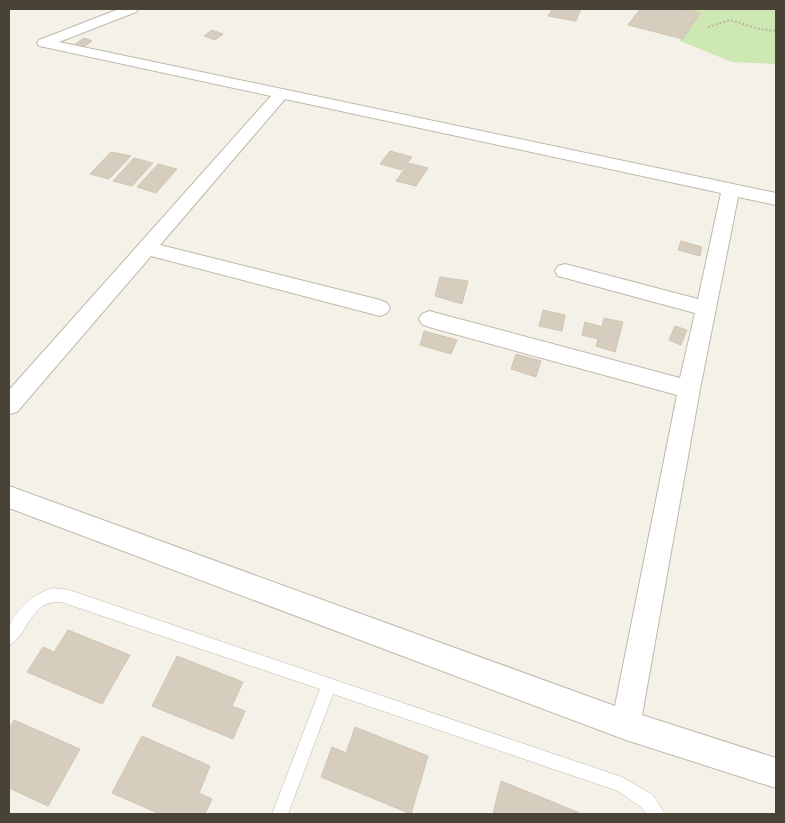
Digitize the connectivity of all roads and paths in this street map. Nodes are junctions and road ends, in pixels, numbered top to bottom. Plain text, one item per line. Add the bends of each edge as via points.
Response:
1 (131, 9) edge
2 (708, 27) dead end
3 (776, 31) edge
4 (282, 94) junction
5 (731, 188) junction
6 (776, 199) edge
7 (146, 248) junction
8 (565, 271) dead end
9 (380, 308) dead end
10 (706, 309) junction
11 (429, 320) dead end
12 (17, 383) edge
13 (689, 389) junction
14 (9, 405) edge
15 (9, 496) edge
16 (9, 638) edge
17 (329, 686) junction
18 (626, 726) junction
19 (776, 773) edge
20 (280, 814) edge
21 (656, 814) edge

1 - 4 street via 44,43
2 - 3 path via 730,20
4 - 5 street
4 - 7 street
5 - 6 street
5 - 10 street
7 - 9 street
7 - 12 street
8 - 10 street
10 - 13 street
11 - 13 street
12 - 14 street
13 - 18 street
15 - 18 street
16 - 17 lane via 36,604 53,595 69,597
17 - 20 lane
17 - 21 lane via 622,785 647,801
18 - 19 street

